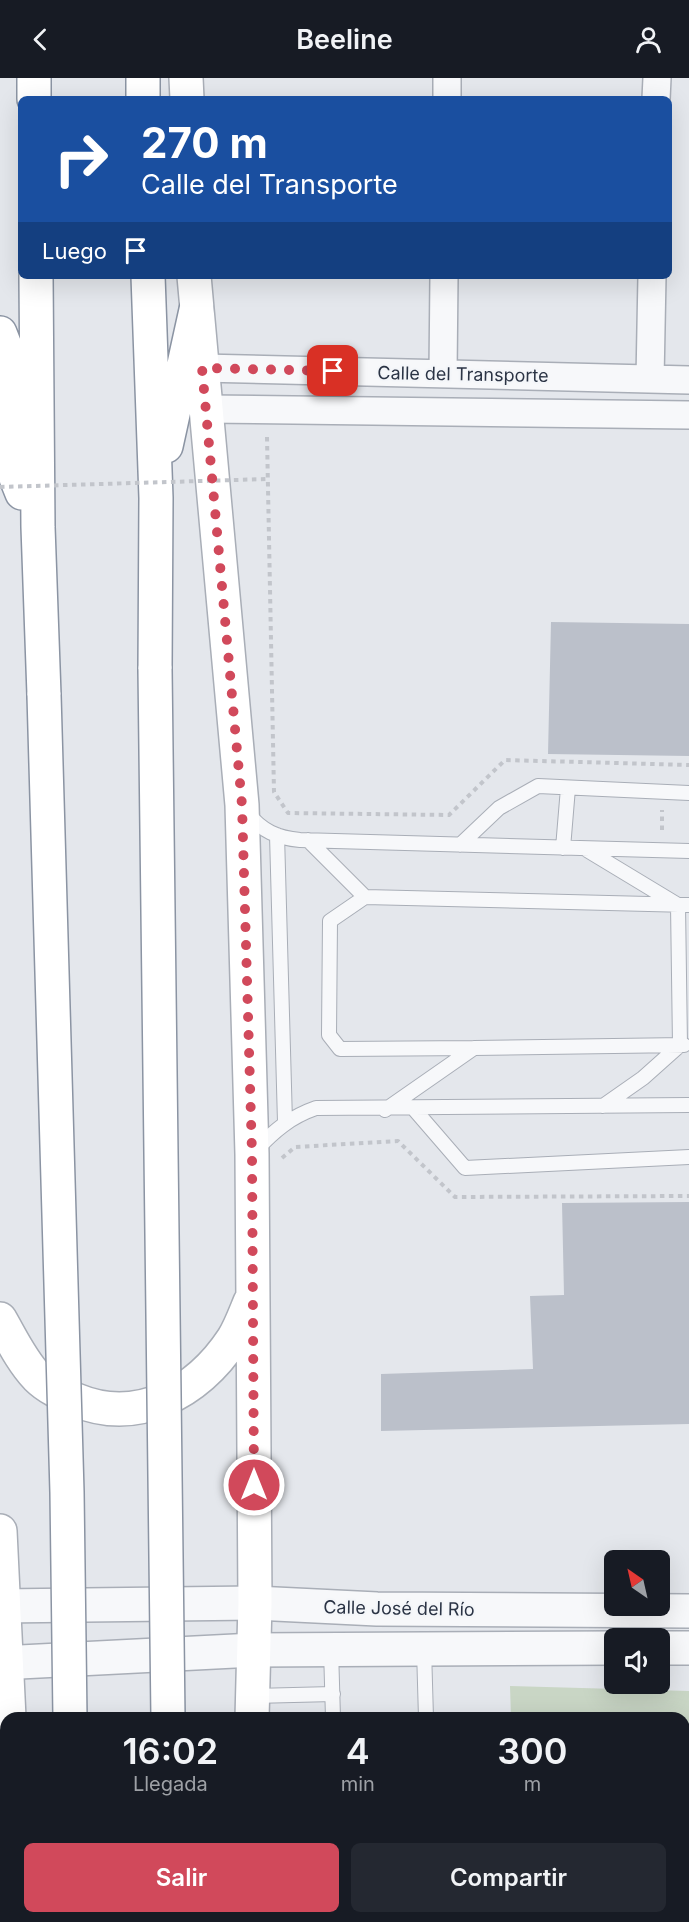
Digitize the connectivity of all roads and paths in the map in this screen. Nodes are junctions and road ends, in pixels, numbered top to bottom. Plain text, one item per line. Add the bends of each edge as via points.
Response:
1 (34, 78) edge
2 (143, 78) edge
3 (186, 78) edge
4 (447, 78) edge
5 (657, 78) edge
6 (34, 96) edge
7 (143, 96) edge
8 (186, 96) edge
9 (447, 96) edge
10 (656, 96) edge
11 (36, 279) edge
12 (148, 279) edge
13 (194, 279) edge
14 (444, 279) edge
15 (652, 279) edge
16 (196, 310) junction
17 (0, 333) edge
18 (202, 368) junction
19 (443, 373) junction
20 (650, 379) junction
21 (689, 380) edge
22 (206, 408) junction
23 (266, 410) junction
24 (689, 415) edge
25 (268, 479) junction
26 (0, 487) edge
27 (156, 498) junction
28 (38, 527) junction
29 (689, 765) edge
30 (568, 788) junction
31 (689, 794) edge
32 (242, 805) junction
33 (277, 836) junction
34 (308, 840) junction
35 (460, 845) junction
36 (563, 848) junction
37 (585, 849) junction
38 (689, 851) edge
39 (365, 897) junction
40 (683, 905) edge
41 (685, 1045) edge
42 (474, 1048) junction
43 (689, 1105) edge
44 (603, 1106) junction
45 (414, 1109) junction
46 (385, 1110) junction
47 (285, 1122) junction
48 (252, 1154) junction
49 (689, 1157) edge
50 (282, 1170) dead end
51 (689, 1196) edge
52 (253, 1295) junction
53 (0, 1319) edge
54 (0, 1531) edge
55 (255, 1603) junction
56 (2, 1606) edge
57 (689, 1611) edge
58 (604, 1648) edge
59 (670, 1648) edge
60 (689, 1648) edge
61 (332, 1649) junction
62 (424, 1649) junction
63 (254, 1650) junction
64 (3, 1663) edge
65 (333, 1694) junction
66 (253, 1707) edge
67 (8, 1712) edge
68 (70, 1712) edge
69 (168, 1712) edge
70 (333, 1712) edge
71 (426, 1712) edge

1 - 6 main road
2 - 7 main road
3 - 8 main road
4 - 9 street
5 - 10 street
11 - 28 main road
12 - 27 main road
13 - 16 main road
14 - 19 street
15 - 20 street
16 - 18 main road
16 - 27 main road
17 - 28 main road via 10,361 16,478
18 - 19 street, Calle del Transporte
18 - 22 main road
19 - 20 street, Calle del Transporte
20 - 21 street, Calle del Transporte
22 - 23 street, Calle del Transporte
22 - 32 main road
23 - 24 street, Calle del Transporte
23 - 25 path
25 - 26 path, bridge
25 - 29 path via 274,792 288,813 449,815 505,760
27 - 69 main road, bridge
28 - 68 main road, bridge via 67,1480
30 - 31 lane
30 - 35 lane via 538,786 516,796
30 - 36 lane
32 - 33 lane via 257,826
32 - 48 main road
33 - 34 lane
33 - 47 lane
34 - 35 lane
34 - 39 lane
35 - 36 lane
36 - 37 lane
37 - 38 lane
37 - 40 lane
39 - 40 lane
39 - 42 lane via 330,921 330,1035 340,1049
40 - 41 lane
41 - 42 lane
41 - 44 lane
42 - 46 lane
43 - 44 lane
44 - 45 lane
45 - 46 lane
45 - 49 lane via 465,1168
46 - 47 lane via 316,1108
47 - 48 lane
48 - 52 main road
50 - 51 path via 282,1158 296,1147 398,1142 455,1197
52 - 53 main road via 233,1339 207,1370 189,1386 148,1407 110,1410 58,1392 37,1377
52 - 55 main road
54 - 56 main road
55 - 56 street, Calle José del Río
55 - 57 street, Calle José del Río via 377,1609
55 - 63 main road
56 - 64 main road
58 - 62 street
59 - 60 street
61 - 62 street
61 - 63 street
61 - 65 lane
62 - 71 lane
63 - 64 street
63 - 66 main road
64 - 67 main road
65 - 66 lane
65 - 70 lane

